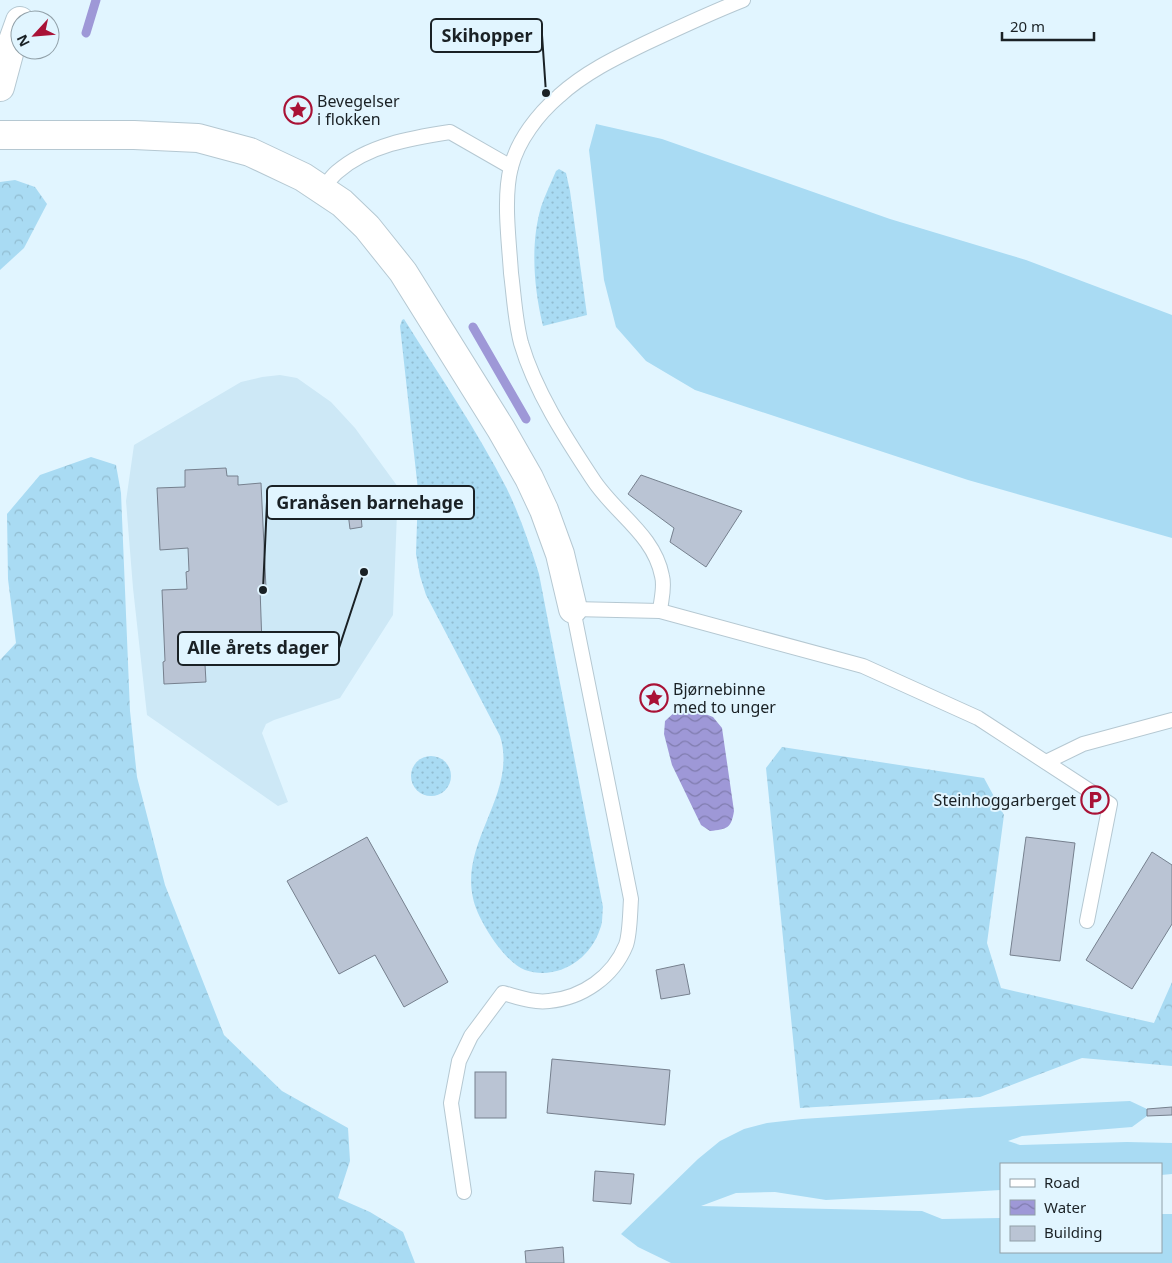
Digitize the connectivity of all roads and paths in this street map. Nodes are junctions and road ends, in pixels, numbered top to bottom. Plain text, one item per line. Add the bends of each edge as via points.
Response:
1 (743, 0) edge
2 (10, 50) edge
3 (0, 87) edge
4 (0, 134) edge
5 (511, 168) junction
6 (322, 190) junction
7 (573, 609) junction
8 (660, 611) junction
9 (1172, 720) edge
10 (1046, 762) junction
11 (1086, 922) dead end
12 (464, 1192) dead end

1 - 5 lane via 696,19 582,77 558,96 530,127
2 - 3 street
4 - 6 street via 198,138 250,152 303,177
5 - 6 lane via 450,132 400,141 371,152 336,172
5 - 8 lane via 507,223 521,342 542,393 574,451 595,483 653,550 663,576
6 - 7 street via 342,203 366,227 403,272 501,429 544,510 560,554
7 - 8 lane
7 - 12 lane via 631,900 627,944 603,979 569,997 548,1002 503,993 471,1036 459,1061 451,1103
8 - 10 lane via 862,666 978,718
9 - 10 lane via 1083,744
10 - 11 lane via 1110,804

